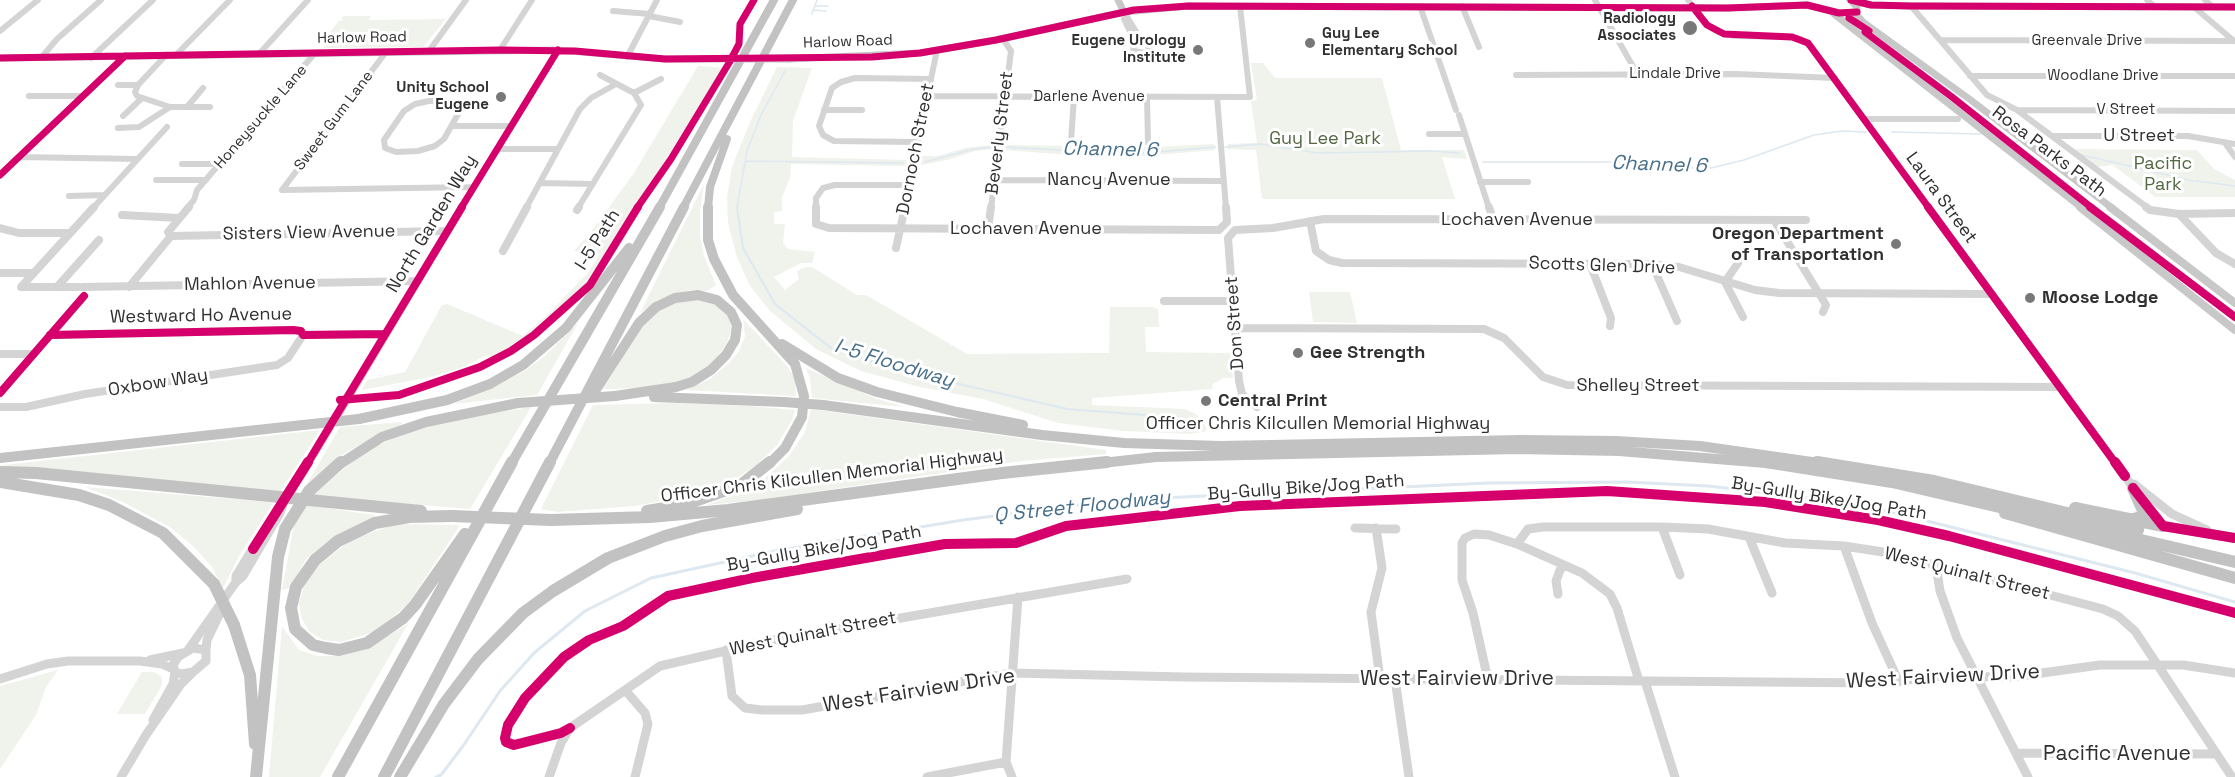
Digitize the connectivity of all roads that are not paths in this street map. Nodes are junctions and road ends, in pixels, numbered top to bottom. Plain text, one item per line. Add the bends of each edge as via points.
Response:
1 (38, 0) edge
2 (101, 0) edge
3 (153, 0) edge
4 (230, 0) edge
5 (308, 0) edge
6 (466, 0) edge
7 (532, 0) edge
8 (657, 0) edge
9 (774, 0) edge
10 (794, 0) edge
11 (1118, 0) edge
12 (1807, 0) edge
13 (1819, 0) edge
14 (1851, 0) edge
15 (1958, 0) edge
16 (2147, 0) edge
17 (2205, 0) edge
18 (1596, 3) edge
19 (1690, 3) edge
20 (1240, 6) junction
21 (1420, 6) junction
22 (1462, 6) junction
23 (1720, 6) junction
24 (1911, 6) junction
25 (1964, 7) junction
26 (2155, 7) junction
27 (2194, 7) junction
28 (2213, 7) junction
29 (2235, 7) edge
30 (1754, 8) junction
31 (1829, 10) junction
32 (613, 11) dead end
33 (1124, 12) junction
34 (1858, 12) junction
35 (649, 15) junction
36 (1836, 15) junction
37 (680, 22) dead end
38 (0, 31) edge
39 (1003, 39) junction
40 (1940, 40) junction
41 (2235, 42) edge
42 (1139, 44) dead end
43 (1479, 48) dead end
44 (500, 50) junction
45 (558, 50) junction
46 (937, 50) junction
47 (429, 51) junction
48 (386, 52) junction
49 (315, 53) junction
50 (259, 54) junction
51 (166, 55) junction
52 (176, 55) junction
53 (125, 56) junction
54 (91, 57) junction
55 (627, 57) junction
56 (0, 58) edge
57 (40, 58) junction
58 (600, 75) dead end
59 (1516, 75) dead end
60 (1638, 75) junction
61 (1970, 76) junction
62 (2235, 76) edge
63 (1835, 78) junction
64 (661, 79) dead end
65 (931, 79) junction
66 (749, 83) junction
67 (616, 84) junction
68 (118, 85) dead end
69 (138, 85) junction
70 (203, 88) dead end
71 (634, 93) junction
72 (29, 96) dead end
73 (83, 96) junction
74 (927, 96) junction
75 (1006, 96) junction
76 (1074, 97) junction
77 (1147, 97) junction
78 (1216, 97) junction
79 (141, 99) junction
80 (170, 106) junction
81 (187, 107) junction
82 (210, 107) dead end
83 (824, 110) junction
84 (862, 110) dead end
85 (2017, 110) junction
86 (2235, 111) edge
87 (123, 116) dead end
88 (1865, 119) junction
89 (1958, 119) dead end
90 (452, 126) junction
91 (510, 126) junction
92 (167, 127) dead end
93 (118, 128) dead end
94 (1429, 134) dead end
95 (1465, 134) junction
96 (2052, 136) junction
97 (917, 142) junction
98 (1071, 142) dead end
99 (1148, 143) dead end
100 (2225, 143) junction
101 (2235, 144) edge
102 (497, 149) junction
103 (558, 149) junction
104 (18, 157) junction
105 (2235, 157) edge
106 (138, 159) junction
107 (182, 164) dead end
108 (220, 164) junction
109 (0, 175) edge
110 (156, 180) dead end
111 (206, 180) junction
112 (994, 180) junction
113 (1223, 180) junction
114 (1480, 182) junction
115 (1528, 182) dead end
116 (540, 183) junction
117 (593, 184) junction
118 (909, 185) junction
119 (473, 187) junction
120 (104, 195) junction
121 (69, 196) dead end
122 (577, 210) dead end
123 (658, 210) junction
124 (2235, 213) edge
125 (2179, 214) junction
126 (122, 215) dead end
127 (179, 218) junction
128 (1493, 219) junction
129 (1774, 220) junction
130 (1806, 220) dead end
131 (1310, 221) junction
132 (0, 228) edge
133 (900, 229) junction
134 (988, 229) junction
135 (1227, 230) junction
136 (447, 231) junction
137 (69, 233) junction
138 (171, 236) junction
139 (99, 240) dead end
140 (896, 248) dead end
141 (502, 251) dead end
142 (1738, 263) dead end
143 (1590, 264) junction
144 (1652, 264) junction
145 (2235, 264) edge
146 (0, 273) edge
147 (32, 273) junction
148 (418, 281) junction
149 (1725, 282) junction
150 (57, 287) junction
151 (129, 287) junction
152 (1818, 293) junction
153 (1991, 294) junction
154 (84, 296) dead end
155 (1164, 301) dead end
156 (1233, 301) junction
157 (2235, 303) edge
158 (1823, 312) dead end
159 (1743, 317) dead end
160 (1677, 321) dead end
161 (1610, 326) dead end
162 (1236, 328) junction
163 (2235, 330) edge
164 (385, 334) junction
165 (50, 335) junction
166 (303, 335) junction
167 (771, 338) junction
168 (0, 354) edge
169 (34, 354) junction
170 (2060, 387) junction
171 (0, 393) edge
172 (615, 396) junction
173 (518, 403) junction
174 (0, 407) edge
175 (1257, 407) dead end
176 (337, 417) dead end
177 (359, 419) junction
178 (330, 428) dead end
179 (1124, 443) junction
180 (560, 445) junction
181 (0, 458) edge
182 (0, 472) edge
183 (2125, 476) junction
184 (1934, 481) junction
185 (0, 482) edge
186 (1892, 482) junction
187 (499, 485) junction
188 (911, 487) junction
189 (2133, 488) junction
190 (289, 494) dead end
191 (452, 516) junction
192 (2127, 519) junction
193 (550, 520) junction
194 (2163, 526) junction
195 (1662, 527) junction
196 (1355, 528) dead end
197 (1376, 528) junction
198 (1396, 528) dead end
199 (1749, 537) junction
200 (2232, 538) edge
201 (1517, 544) junction
202 (1844, 546) junction
203 (2235, 554) edge
204 (2235, 561) edge
205 (1562, 565) junction
206 (1936, 565) junction
207 (1680, 575) dead end
208 (2235, 578) edge
209 (1127, 579) dead end
210 (236, 582) junction
211 (1772, 593) dead end
212 (1558, 594) dead end
213 (226, 597) junction
214 (1018, 597) junction
215 (206, 650) junction
216 (726, 650) junction
217 (186, 652) junction
218 (140, 661) junction
219 (2158, 665) junction
220 (174, 670) junction
221 (193, 672) junction
222 (1012, 673) junction
223 (2235, 673) edge
224 (1977, 676) junction
225 (1380, 679) junction
226 (1395, 679) junction
227 (0, 680) edge
228 (1488, 680) junction
229 (1642, 681) junction
230 (1899, 682) junction
231 (625, 690) junction
232 (146, 735) junction
233 (2016, 753) junction
234 (2217, 754) junction
235 (1006, 762) junction
236 (121, 777) edge
237 (256, 777) edge
238 (338, 777) edge
239 (384, 777) edge
240 (400, 777) edge
241 (549, 777) edge
242 (635, 777) edge
243 (927, 777) edge
244 (1012, 777) edge
245 (1409, 777) edge
246 (1675, 777) edge
247 (2028, 777) edge
248 (2232, 777) edge

1 - 38 street
2 - 57 street
3 - 54 street
4 - 52 street
5 - 50 street
6 - 47 street
7 - 44 street
8 - 35 street
9 - 123 highway
10 - 66 highway
11 - 33 main road
12 - 23 main road
13 - 31 main road
14 - 24 main road
14 - 34 main road
15 - 25 street
16 - 26 street
17 - 28 street
18 - 19 main road, Harlow Road
18 - 22 main road, Harlow Road
18 - 60 street
19 - 23 main road, Harlow Road
19 - 63 street, Laura Street via 1707,25 1724,34 1801,39
20 - 21 main road, Harlow Road
20 - 33 main road, Harlow Road via 1180,6
20 - 78 street, Darlene Avenue via 1250,97
21 - 22 main road, Harlow Road
21 - 95 street
22 - 43 street
23 - 30 main road
24 - 25 main road
24 - 34 main road
24 - 40 street
25 - 26 main road
26 - 27 main road
27 - 28 main road
27 - 41 street
28 - 29 main road
30 - 31 main road via 1807,5
30 - 36 main road via 1809,9
31 - 34 main road
31 - 36 main road
32 - 35 street
33 - 39 main road, Harlow Road
33 - 42 street
34 - 157 main road via 1863,22
35 - 37 street
35 - 55 street
36 - 163 main road
39 - 46 main road, Harlow Road
39 - 75 street, Beverly Street via 1011,51
40 - 41 street, Greenvale Drive
40 - 61 street
44 - 45 main road, Harlow Road
44 - 47 main road, Harlow Road
45 - 55 main road, Harlow Road
45 - 91 street, North Garden Way
46 - 55 main road, Harlow Road, bridge via 872,57 789,59
46 - 65 street, Dornoch Street
47 - 48 main road, Harlow Road
48 - 49 main road, Harlow Road
48 - 119 street, Sweet Gum Lane via 282,190
49 - 50 main road, Harlow Road
49 - 108 street, Honeysuckle Lane
50 - 52 main road, Harlow Road
51 - 52 main road, Harlow Road
51 - 53 main road, Harlow Road
51 - 69 street
53 - 54 main road, Harlow Road
53 - 73 street
54 - 57 main road, Harlow Road
56 - 57 main road, Harlow Road
58 - 67 street
59 - 60 street, Lindale Drive
60 - 63 street, Lindale Drive
61 - 62 street, Woodlane Drive
61 - 85 street via 1987,95
63 - 88 street, Laura Street
64 - 71 street
65 - 74 street, Dornoch Street
65 - 83 street via 847,79 832,88
66 - 167 highway via 714,172 707,223 714,259 725,283 741,307
66 - 180 highway
67 - 71 street
67 - 103 street via 585,103
68 - 69 street
69 - 79 street via 135,94
70 - 81 street
71 - 117 street via 640,108
72 - 73 street
73 - 104 street
74 - 75 street, Darlene Avenue
74 - 97 street, Dornoch Street
75 - 76 street, Darlene Avenue
75 - 112 street, Beverly Street
76 - 77 street, Darlene Avenue
76 - 98 street
77 - 78 street, Darlene Avenue
77 - 99 street
78 - 113 street, Don Street
79 - 80 street
79 - 87 street
80 - 81 street
80 - 93 street via 139,127
81 - 82 street
83 - 84 street
83 - 97 street via 820,131 829,139
85 - 86 street, V Street
85 - 96 street
88 - 89 street
88 - 153 street, Laura Street
90 - 90 street via 440,143 425,150 392,151 383,145 404,111 422,102 458,103 462,110
90 - 91 street
91 - 102 street, North Garden Way
92 - 106 street
94 - 95 street
95 - 114 street
96 - 100 street, U Street via 2188,136
96 - 125 street via 2151,210
97 - 118 street, Dornoch Street
100 - 101 street, U Street
100 - 105 street
102 - 103 street
102 - 119 street, North Garden Way
103 - 116 street
104 - 106 street
104 - 109 street
106 - 120 street
107 - 108 street
108 - 111 street, Honeysuckle Lane
110 - 111 street, Honeysuckle Lane
111 - 127 street, Honeysuckle Lane
112 - 113 street, Nancy Avenue
112 - 134 street, Beverly Street
113 - 135 street, Don Street
114 - 115 street
114 - 128 street
116 - 117 street
116 - 141 street
117 - 122 street
118 - 133 street, Dornoch Street
118 - 133 street, Lochaven Avenue via 835,185 823,188 816,198 815,221 823,228
119 - 136 street, North Garden Way
120 - 121 street
120 - 137 street
123 - 177 highway via 580,313 531,359 490,384 447,400
123 - 187 highway
124 - 125 street
125 - 145 street via 2216,254
126 - 127 street
127 - 138 street, Honeysuckle Lane via 167,233
128 - 129 street, Lochaven Avenue
128 - 131 street, Lochaven Avenue
129 - 130 street, Lochaven Avenue
129 - 152 street
131 - 135 street, Lochaven Avenue
131 - 143 street, Scotts Glen Drive via 1316,251 1342,264
132 - 137 street via 19,233
133 - 134 street, Lochaven Avenue
133 - 140 street, Dornoch Street
134 - 135 street, Lochaven Avenue
135 - 156 street, Don Street
136 - 138 street, Sisters View Avenue
136 - 148 street, North Garden Way
137 - 147 street
138 - 151 street, Honeysuckle Lane
139 - 150 street
142 - 149 street
143 - 144 street, Scotts Glen Drive
143 - 161 street via 1611,318
144 - 149 street, Scotts Glen Drive via 1688,269
144 - 160 street
146 - 147 street
147 - 150 street, Mahlon Avenue via 21,287
148 - 151 street, Mahlon Avenue
148 - 164 street, North Garden Way
149 - 152 street, Scotts Glen Drive via 1755,290
149 - 159 street
150 - 151 street, Mahlon Avenue
152 - 153 street, Scotts Glen Drive
152 - 158 street via 1826,305
153 - 170 street, Laura Street
154 - 165 street
155 - 156 street
156 - 162 street, Don Street
162 - 170 street, Shelley Street via 1484,329 1504,338 1543,377 1567,386
162 - 175 street, Don Street via 1240,391
164 - 166 street, Westward Ho Avenue
164 - 176 street, North Garden Way
165 - 166 street, Westward Ho Avenue via 296,330
165 - 169 street
166 - 174 street, Oxbow Way via 288,358 277,365 85,394 26,407
167 - 179 highway via 838,378 877,392 957,412
167 - 193 highway via 795,364 804,403 793,436 760,472 741,485 684,505
168 - 169 street
169 - 171 street
170 - 183 street, Laura Street
172 - 173 highway, Officer Chris Kilcullen Memorial Highway, bridge
172 - 179 highway, Officer Chris Kilcullen Memorial Highway, bridge via 823,405
172 - 180 highway via 676,387 711,370 735,340 736,325 731,312 717,300 698,295 675,298 656,307 639,323
173 - 177 highway, Officer Chris Kilcullen Memorial Highway
173 - 237 highway via 426,422 382,437 329,472 297,507 285,529 278,557
177 - 181 highway, Officer Chris Kilcullen Memorial Highway, bridge
178 - 190 street
179 - 184 highway, Officer Chris Kilcullen Memorial Highway via 1221,446 1616,441 1773,455
180 - 239 highway
182 - 191 highway, Officer Chris Kilcullen Memorial Highway, bridge
183 - 189 street, Laura Street
183 - 200 street via 2172,514
184 - 192 highway
184 - 203 highway, Officer Chris Kilcullen Memorial Highway
185 - 237 highway, bridge via 79,495 109,505 163,534 213,584 243,649 251,685
186 - 188 highway, Officer Chris Kilcullen Memorial Highway via 1705,456 1517,449 1155,457
186 - 204 highway, Officer Chris Kilcullen Memorial Highway
186 - 208 highway
187 - 191 highway via 415,605 387,631 355,647 339,650 313,645 296,629 291,608 296,587 315,560 338,541 375,523
187 - 238 highway
188 - 193 highway, Officer Chris Kilcullen Memorial Highway via 718,511
188 - 240 highway via 693,529 636,546 578,574 523,613 477,659 444,704
189 - 192 highway via 2144,513
189 - 194 street, Laura Street
191 - 193 highway, Officer Chris Kilcullen Memorial Highway, bridge
192 - 194 highway
194 - 200 main road
195 - 199 street, West Quinalt Street via 1708,529
195 - 201 street, West Quinalt Street via 1543,527 1528,529
195 - 207 street
196 - 197 street
197 - 198 street
197 - 225 street via 1383,568 1371,612
199 - 202 street, West Quinalt Street
199 - 211 street
201 - 205 street
201 - 228 street via 1474,534 1465,538 1460,549 1462,580
202 - 206 street, West Quinalt Street
202 - 230 street
205 - 212 street via 1556,581
205 - 229 street via 1582,573 1610,594
206 - 219 street, West Quinalt Street via 2103,609 2135,631
206 - 224 street via 1945,608
209 - 214 street, West Quinalt Street
210 - 210 street via 243,576 284,502 236,576
210 - 213 street
213 - 215 street
213 - 217 street
214 - 216 street, West Quinalt Street
214 - 222 street
215 - 217 street
215 - 221 street via 206,661
216 - 222 street, West Fairview Drive via 732,696 745,708 762,710 802,710
216 - 231 street, West Quinalt Street via 660,666
217 - 218 street
217 - 220 street via 175,661
218 - 220 street
218 - 227 street via 59,662
219 - 223 street, West Fairview Drive via 2201,666
219 - 224 street, West Fairview Drive via 2100,665 2013,677
219 - 234 street, West Quinalt Street
220 - 221 street via 182,674
220 - 232 street via 173,684
221 - 232 street
222 - 225 street, West Fairview Drive
222 - 235 street
224 - 230 street, West Fairview Drive
224 - 233 street
225 - 226 street, West Fairview Drive
226 - 228 street, West Fairview Drive
226 - 245 street
228 - 229 street, West Fairview Drive
229 - 230 street, West Fairview Drive
229 - 246 street
231 - 241 street, West Quinalt Street via 570,728
231 - 242 street via 645,713 648,724
232 - 236 street
233 - 234 street, Pacific Avenue
233 - 247 street
234 - 248 street, West Quinalt Street
235 - 243 street
235 - 244 street

